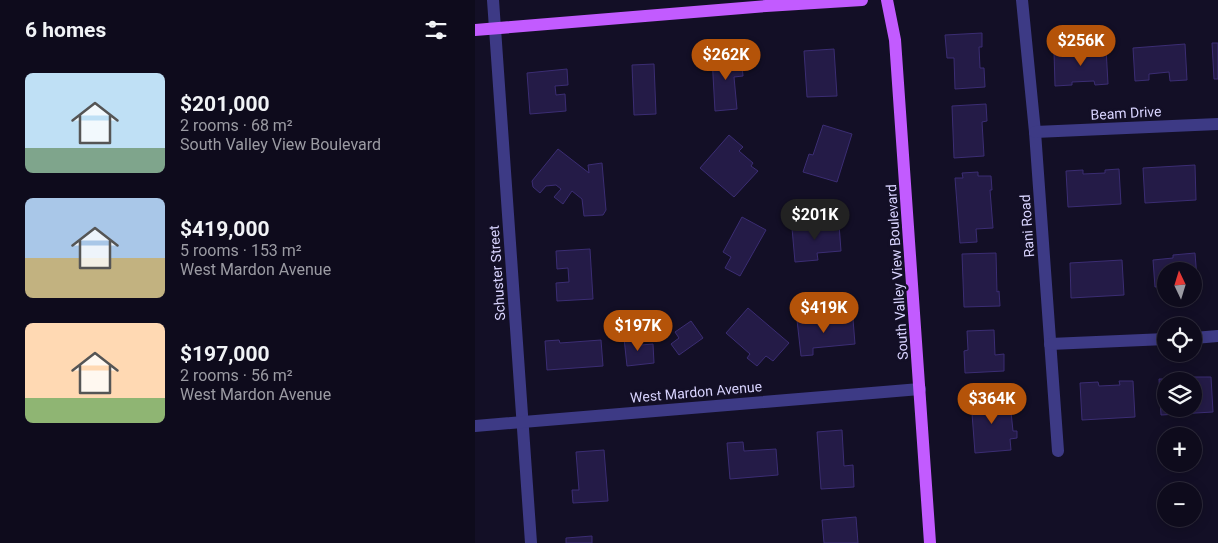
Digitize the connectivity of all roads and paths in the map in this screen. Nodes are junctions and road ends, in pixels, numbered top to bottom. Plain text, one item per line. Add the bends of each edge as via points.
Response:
1 (493, 0) edge
2 (862, 0) edge
3 (887, 0) edge
4 (1022, 0) edge
5 (494, 29) junction
6 (475, 30) edge
7 (1218, 124) edge
8 (1035, 132) junction
9 (1218, 336) edge
10 (1202, 337) edge
11 (1157, 339) edge
12 (1050, 344) junction
13 (920, 389) junction
14 (523, 422) junction
15 (475, 426) edge
16 (1058, 451) dead end
17 (531, 543) edge
18 (930, 543) edge

1 - 5 street, Schuster Street
2 - 5 main road
3 - 13 main road, South Valley View Boulevard via 895,40
4 - 8 street, Rani Road
5 - 6 main road
5 - 14 street, Schuster Street
7 - 8 street, Beam Drive
8 - 12 street, Rani Road
9 - 10 street
11 - 12 street
12 - 16 street, Rani Road
13 - 14 street, West Mardon Avenue
13 - 18 main road, South Valley View Boulevard
14 - 15 street, West Mardon Avenue
14 - 17 street, Schuster Street

